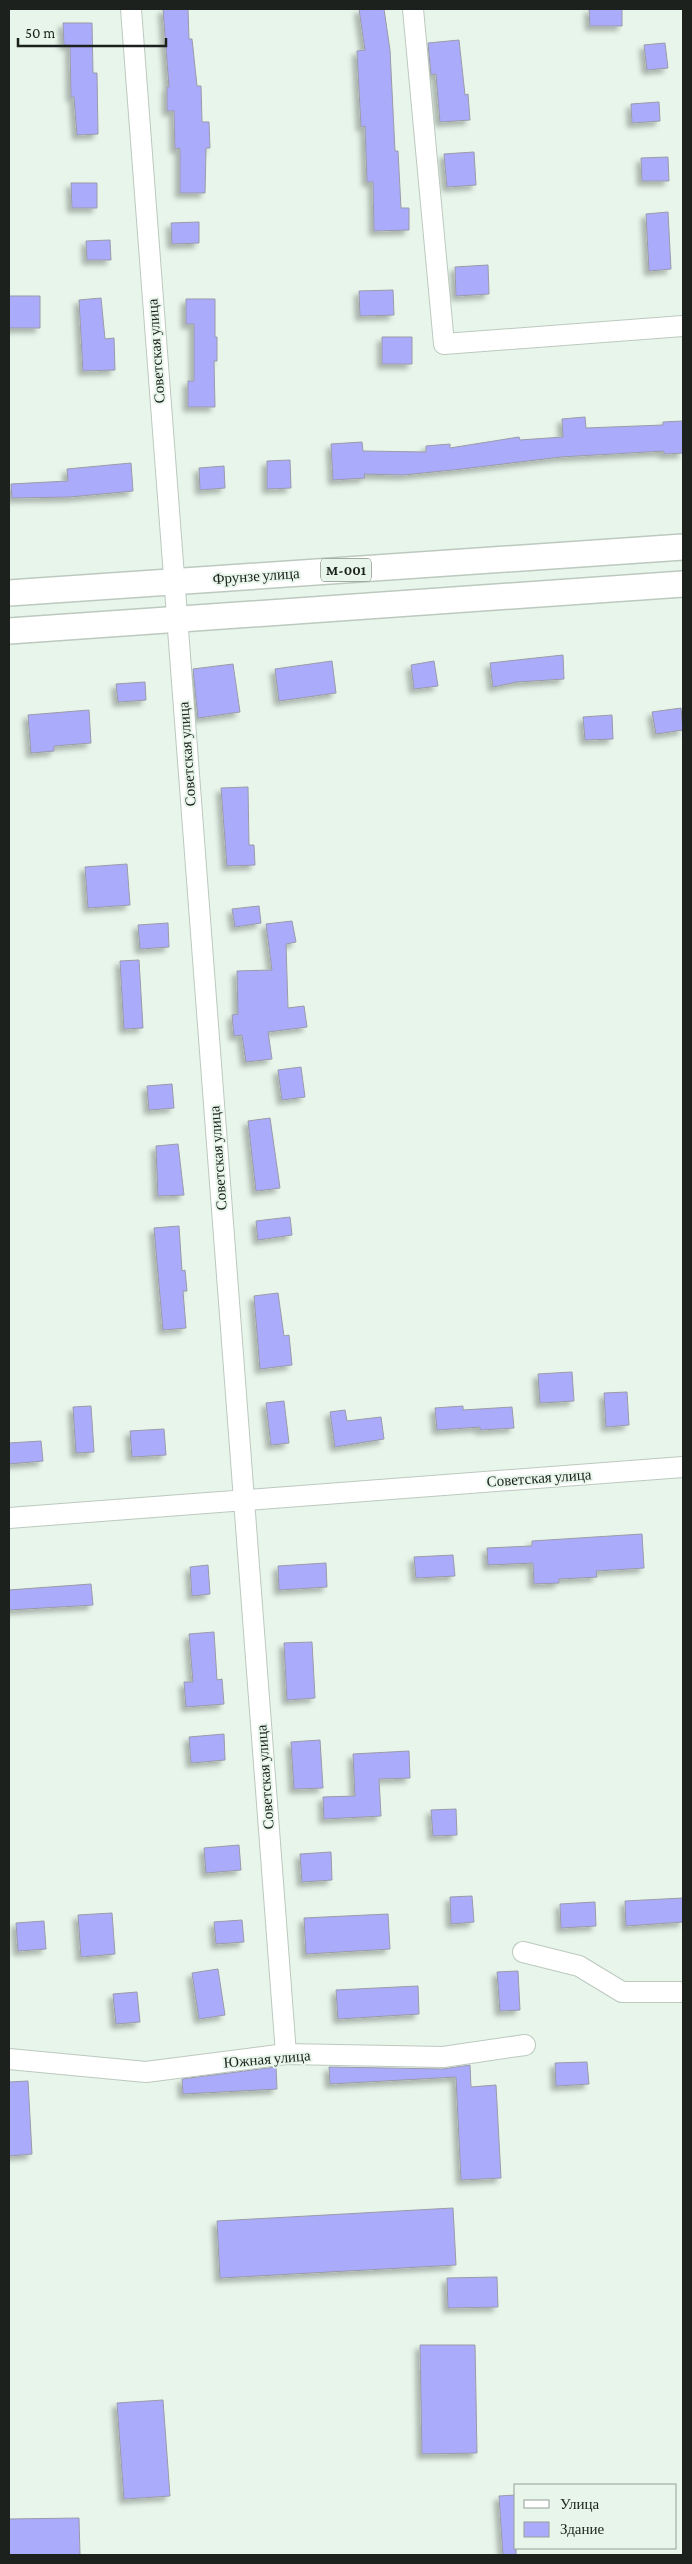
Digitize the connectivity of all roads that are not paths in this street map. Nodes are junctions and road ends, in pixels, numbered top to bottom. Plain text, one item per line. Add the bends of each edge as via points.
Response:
1 (131, 9) edge
2 (413, 9) edge
3 (683, 326) edge
4 (683, 546) edge
5 (174, 582) junction
6 (683, 584) edge
7 (9, 593) edge
8 (177, 620) junction
9 (9, 631) edge
10 (683, 1467) edge
11 (244, 1500) junction
12 (9, 1518) edge
13 (523, 1952) dead end
14 (683, 1992) edge
15 (525, 2045) dead end
16 (286, 2054) junction
17 (9, 2059) edge

1 - 5 street, Советская улица
2 - 3 street via 444,344
4 - 5 main road, Фрунзе улица / M-001
5 - 7 main road, Фрунзе улица / M-001
5 - 8 street, Советская улица
6 - 8 main road
8 - 9 main road
8 - 11 street, Советская улица
10 - 11 street, Советская улица
11 - 12 street, Советская улица
11 - 16 street, Советская улица
13 - 14 street via 579,1966 622,1992
15 - 16 street, Южная улица via 443,2057
16 - 17 street, Южная улица via 146,2072

